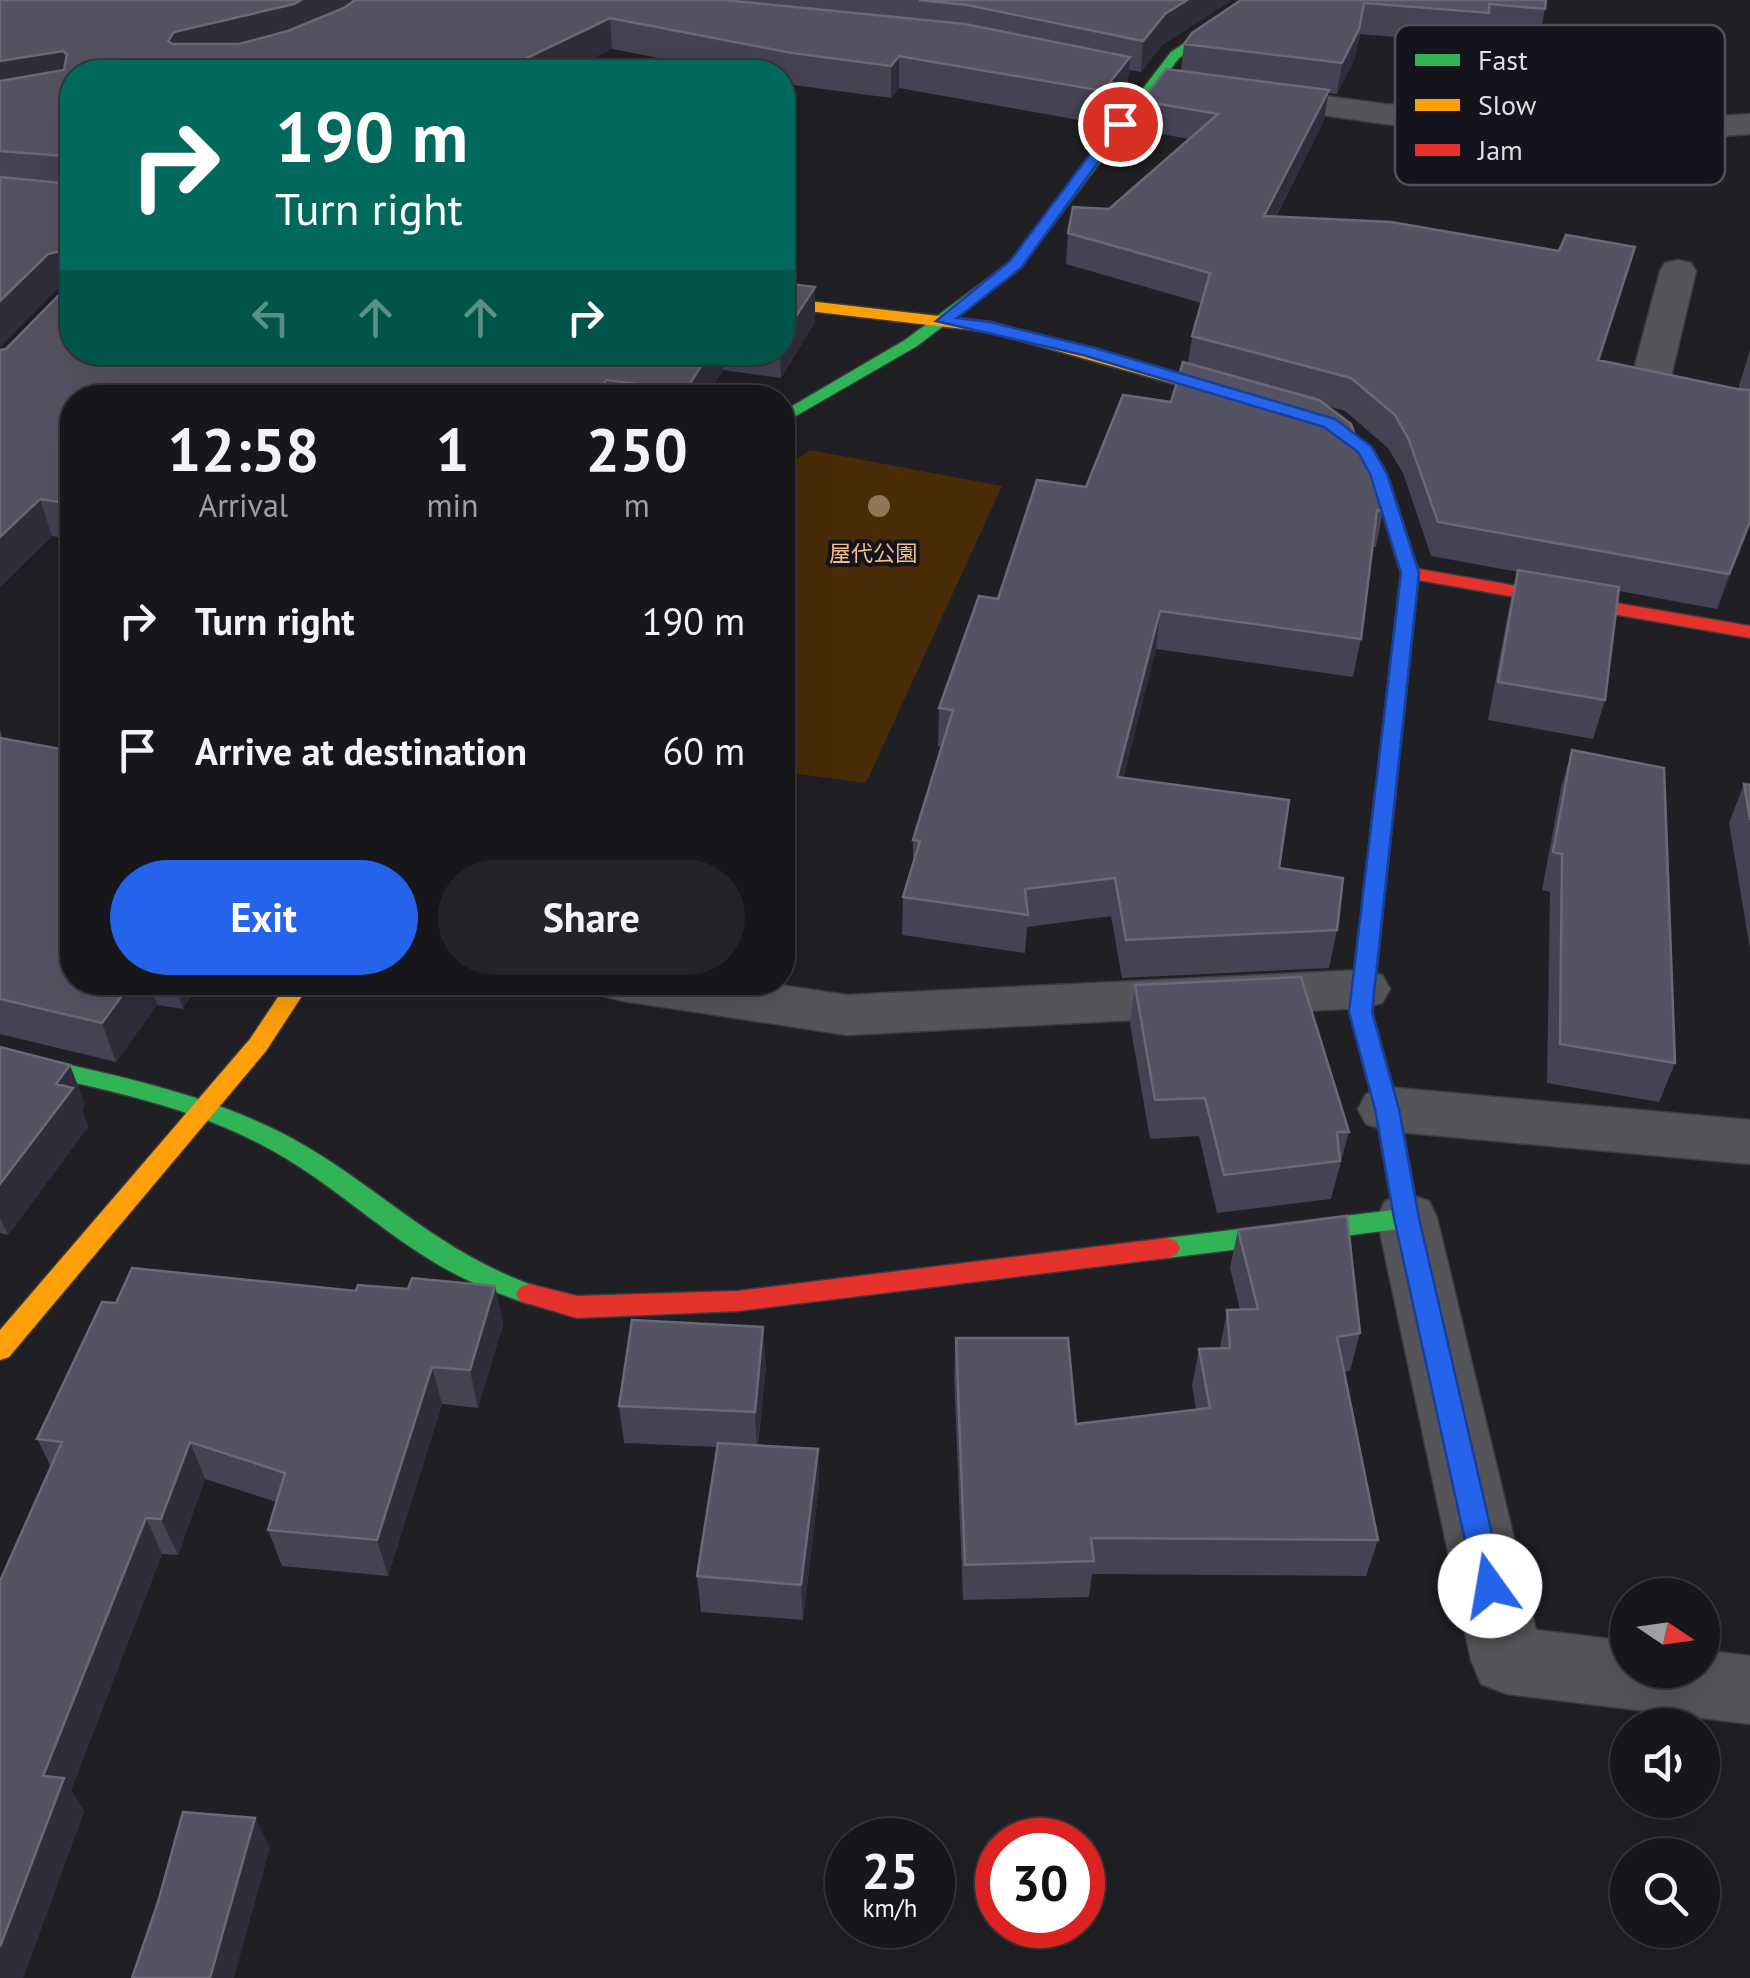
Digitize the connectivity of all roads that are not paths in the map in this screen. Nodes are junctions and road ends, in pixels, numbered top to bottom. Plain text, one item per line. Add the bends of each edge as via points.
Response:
1 (1259, 0) edge
2 (1218, 92) edge
3 (1395, 115) edge
4 (1750, 124) edge
5 (1725, 125) edge
6 (1678, 271) dead end
7 (795, 304) edge
8 (944, 321) junction
9 (1750, 409) edge
10 (795, 411) edge
11 (1410, 573) junction
12 (1750, 632) edge
13 (1363, 989) junction
14 (291, 995) edge
15 (711, 995) edge
16 (0, 1057) edge
17 (1387, 1109) junction
18 (204, 1110) junction
19 (1750, 1142) edge
20 (1406, 1218) junction
21 (0, 1348) edge
22 (1750, 1690) edge

1 - 8 street via 1175,55 1166,86 1015,264
2 - 3 street
4 - 5 street
6 - 9 street via 1650,384
7 - 8 street
8 - 10 street
8 - 11 street via 1089,352 1330,423 1365,450 1378,474
11 - 12 street
11 - 13 street
13 - 15 street via 846,1015
13 - 17 street via 1361,1012
14 - 18 street
16 - 18 street
17 - 19 street
17 - 20 street
18 - 20 street via 304,1156 436,1255 521,1292 576,1307 738,1301
18 - 21 street
20 - 22 street via 1506,1660

